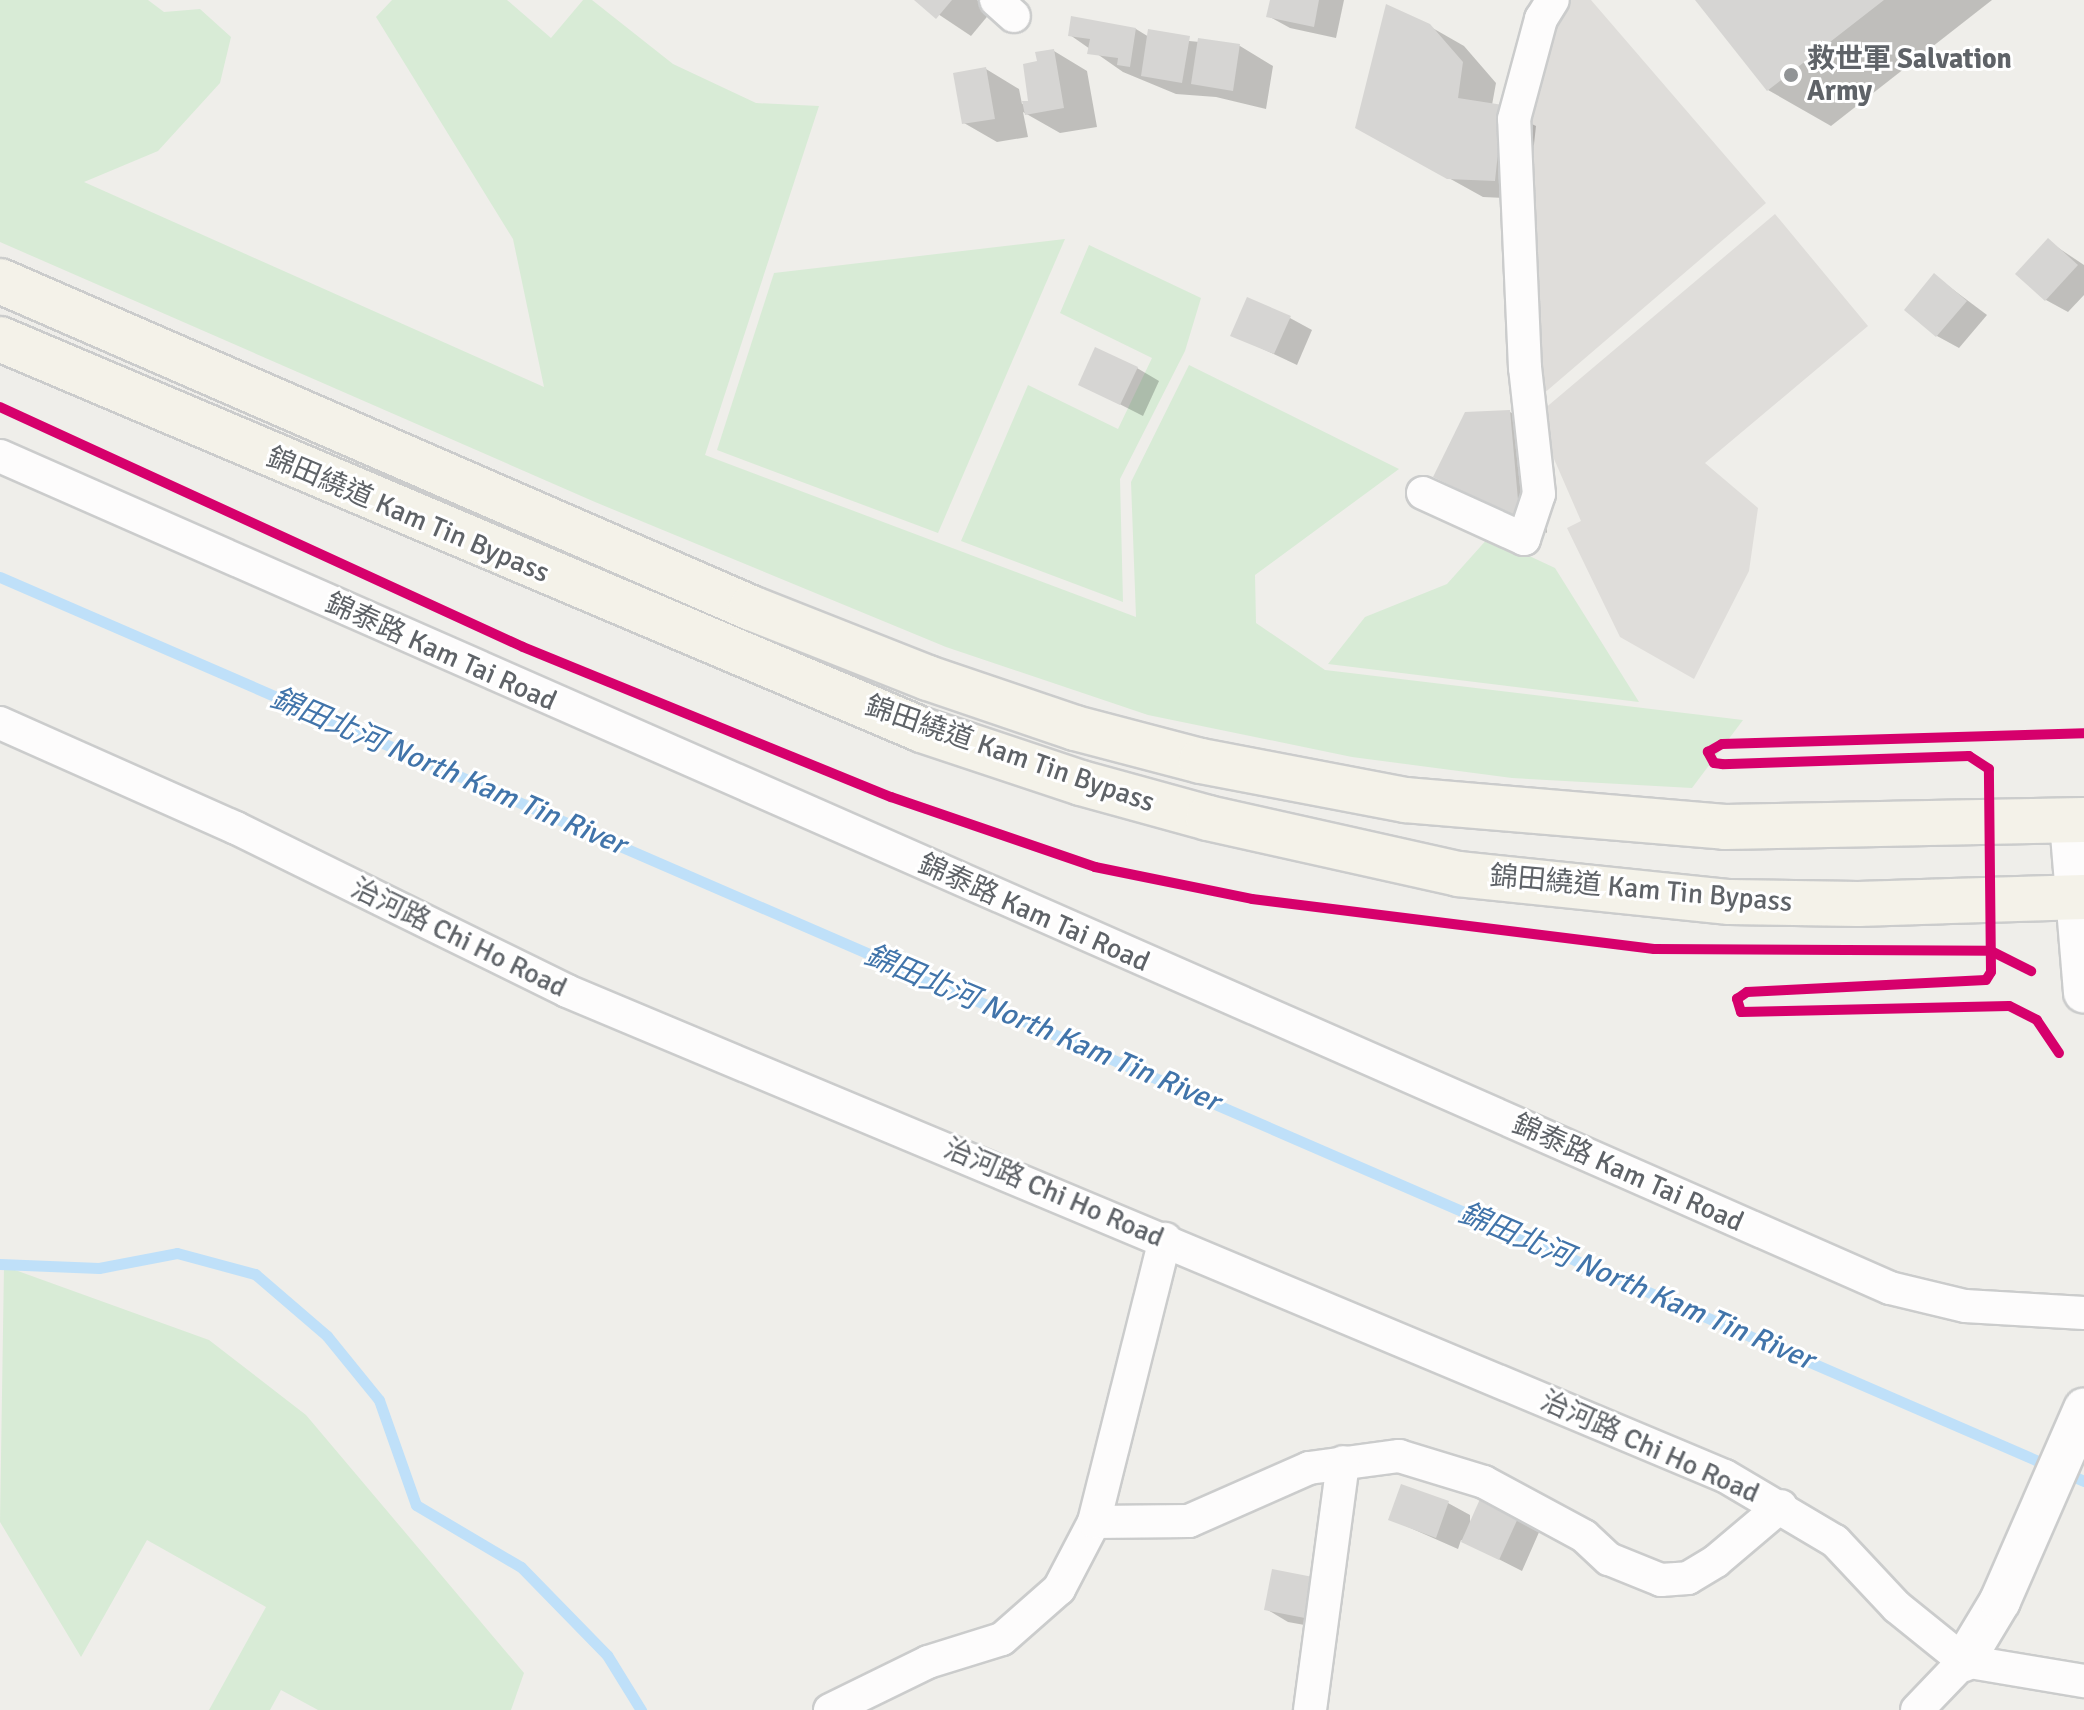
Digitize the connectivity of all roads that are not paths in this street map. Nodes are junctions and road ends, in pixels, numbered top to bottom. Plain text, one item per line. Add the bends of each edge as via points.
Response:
1 (1553, 0) edge
2 (0, 281) edge
3 (0, 339) edge
4 (0, 456) edge
5 (1423, 493) dead end
6 (0, 723) edge
7 (2077, 821) edge
8 (2079, 898) edge
9 (2084, 992) edge
10 (1165, 1239) junction
11 (2084, 1313) edge
12 (2084, 1409) edge
13 (1343, 1462) junction
14 (1781, 1506) junction
15 (1094, 1522) junction
16 (1964, 1661) junction
17 (2084, 1681) edge
18 (830, 1710) edge
19 (1310, 1710) edge
20 (1917, 1710) edge

1 - 5 street via 1541,19 1514,119 1525,368 1539,494 1524,539
2 - 7 main road, 錦田繞道 Kam Tin Bypass via 765,614 1075,728 1310,786 1542,815 1725,827
3 - 8 main road, 錦田繞道 Kam Tin Bypass via 922,730 1208,818 1458,874 1730,902
4 - 11 street, 錦泰路 Kam Tai Road via 1890,1288 1965,1306
6 - 10 street, 治河路 Chi Ho Road via 236,828 567,991
7 - 8 street
8 - 9 street
10 - 14 street, 治河路 Chi Ho Road via 1725,1476
10 - 15 street
12 - 16 street via 2000,1601
13 - 14 street via 1399,1456 1484,1482 1584,1536 1609,1559 1661,1580 1688,1578 1716,1561
13 - 15 street via 1309,1468 1189,1521
13 - 19 street
14 - 16 street, 治河路 Chi Ho Road via 1835,1541 1897,1607
15 - 18 street via 1059,1589 1002,1639 928,1662
16 - 17 street, 治河路 Chi Ho Road
16 - 20 street

